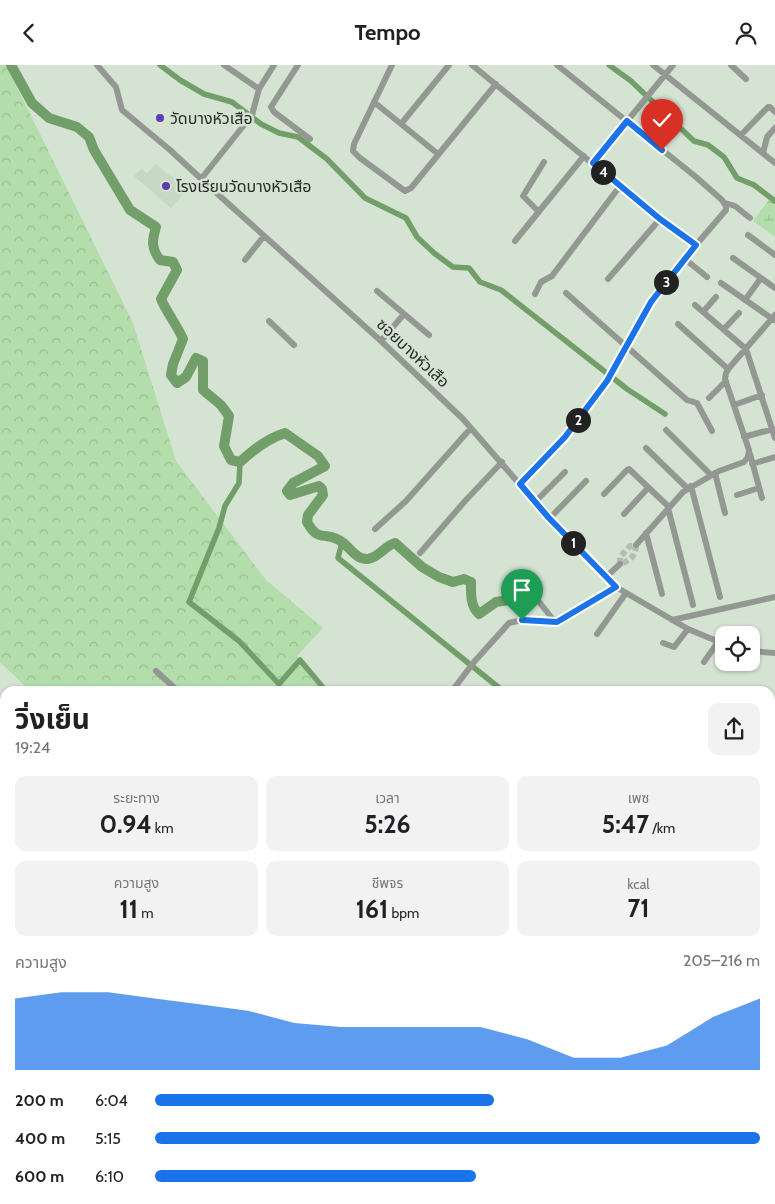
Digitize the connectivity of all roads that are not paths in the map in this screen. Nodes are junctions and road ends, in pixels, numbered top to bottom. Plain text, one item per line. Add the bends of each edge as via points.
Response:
1 (97, 65) edge
2 (224, 65) edge
3 (274, 65) edge
4 (298, 65) edge
5 (392, 65) edge
6 (449, 65) edge
7 (472, 65) edge
8 (557, 65) edge
9 (653, 65) edge
10 (673, 65) edge
11 (732, 65) edge
12 (665, 75) junction
13 (746, 79) dead end
14 (496, 84) junction
15 (259, 89) junction
16 (374, 102) junction
17 (775, 112) edge
18 (627, 121) junction
19 (401, 124) junction
20 (775, 128) edge
21 (741, 135) junction
22 (310, 139) dead end
23 (763, 153) junction
24 (438, 154) junction
25 (584, 156) junction
26 (774, 159) edge
27 (544, 162) dead end
28 (593, 163) junction
29 (201, 179) junction
30 (620, 186) junction
31 (725, 203) junction
32 (540, 212) junction
33 (750, 218) dead end
34 (660, 219) junction
35 (748, 235) dead end
36 (264, 236) junction
37 (515, 241) dead end
38 (696, 245) junction
39 (775, 255) edge
40 (733, 258) dead end
41 (684, 259) junction
42 (245, 260) dead end
43 (707, 277) dead end
44 (761, 278) junction
45 (608, 279) dead end
46 (721, 283) dead end
47 (775, 289) edge
48 (377, 291) dead end
49 (566, 293) dead end
50 (535, 294) dead end
51 (716, 297) dead end
52 (745, 300) junction
53 (695, 305) dead end
54 (703, 312) junction
55 (739, 313) dead end
56 (404, 314) junction
57 (774, 318) edge
58 (268, 321) dead end
59 (678, 324) dead end
60 (724, 329) junction
61 (429, 335) dead end
62 (381, 341) junction
63 (294, 345) dead end
64 (626, 346) junction
65 (746, 349) junction
66 (728, 369) junction
67 (726, 381) junction
68 (762, 395) junction
69 (709, 398) dead end
70 (734, 405) junction
71 (471, 428) junction
72 (773, 429) junction
73 (666, 430) dead end
74 (712, 431) dead end
75 (744, 437) junction
76 (775, 438) edge
77 (646, 448) dead end
78 (749, 450) junction
79 (775, 457) edge
80 (502, 462) junction
81 (752, 464) junction
82 (566, 472) dead end
83 (713, 474) junction
84 (586, 481) dead end
85 (520, 484) junction
86 (689, 487) junction
87 (648, 488) junction
88 (759, 488) junction
89 (604, 494) dead end
90 (737, 495) dead end
91 (762, 498) dead end
92 (535, 502) junction
93 (669, 507) junction
94 (725, 513) dead end
95 (624, 514) dead end
96 (549, 519) junction
97 (375, 529) dead end
98 (646, 533) junction
99 (636, 545) tunnel mouth
100 (420, 553) dead end
101 (620, 564) dead end
102 (606, 577) junction
103 (513, 578) dead end
104 (616, 587) junction
105 (626, 593) junction
106 (662, 594) dead end
107 (720, 597) dead end
108 (775, 597) edge
109 (693, 605) dead end
110 (672, 620) junction
111 (555, 622) junction
112 (688, 629) junction
113 (597, 634) dead end
114 (715, 640) edge
115 (663, 643) dead end
116 (715, 650) edge
117 (760, 652) edge
118 (775, 653) edge
119 (704, 662) dead end
120 (156, 671) dead end
121 (172, 686) edge
122 (456, 686) edge

1 - 29 street, ซอยบางหัวเสือ via 116,87 122,110
2 - 15 street
3 - 15 street
4 - 22 street via 271,107
5 - 16 street
6 - 19 street
7 - 14 street
8 - 18 street
9 - 12 street
10 - 12 street
11 - 13 street
12 - 18 street
12 - 21 street
14 - 24 street
14 - 25 street
15 - 29 street via 252,115
16 - 19 street
16 - 24 street via 354,144 353,151 360,158 405,191
17 - 21 street via 768,107
18 - 28 street
18 - 31 street
19 - 24 street
20 - 23 street via 767,137
21 - 23 street
23 - 26 street
25 - 28 street
25 - 32 street
27 - 32 street via 523,193
28 - 30 street
29 - 36 street, ซอยบางหัวเสือ
30 - 34 street
30 - 50 street via 552,276 541,282
31 - 33 street via 735,205
31 - 38 street via 726,209
32 - 37 street
34 - 38 street
34 - 45 street
35 - 39 street
36 - 42 street
36 - 62 street, ซอยบางหัวเสือ
38 - 41 street
40 - 44 street
41 - 43 street
41 - 64 street via 651,302
44 - 47 street
44 - 52 street
46 - 52 street
48 - 56 street
49 - 64 street
51 - 54 street
52 - 57 street
53 - 54 street
54 - 60 street
55 - 60 street
56 - 61 street
56 - 62 street
57 - 65 street
58 - 63 street
59 - 66 street
60 - 65 street
62 - 71 street, ซอยบางหัวเสือ
64 - 74 street via 687,400 697,403
64 - 85 street via 613,373 565,437
65 - 66 street
65 - 68 street
66 - 67 street
67 - 69 street
67 - 70 street
68 - 70 street
68 - 72 street
70 - 75 street
71 - 80 street, ซอยบางหัวเสือ
71 - 97 street via 406,501
72 - 75 street
72 - 76 street
73 - 83 street
75 - 78 street
77 - 86 street
78 - 81 street
78 - 83 street via 744,462
79 - 81 street
80 - 85 street, ซอยบางหัวเสือ
80 - 100 street
81 - 88 street
82 - 92 street
83 - 86 street
83 - 94 street
84 - 96 street
85 - 92 street, ซอยบางหัวเสือ
86 - 93 street
86 - 107 street
87 - 89 street via 629,469
87 - 93 street
87 - 95 street
88 - 90 street
88 - 91 street
92 - 96 street, ซอยบางหัวเสือ
93 - 98 street
93 - 109 street
96 - 102 street, ซอยบางหัวเสือ
98 - 99 street
98 - 106 street
101 - 102 street
102 - 104 street, ซอยบางหัวเสือ
103 - 111 street via 536,598
104 - 105 street, ซอยบางหัวเสือ
104 - 111 street
105 - 110 street, ซอยบางหัวเสือ
105 - 113 street
108 - 110 street
110 - 112 street, ซอยบางหัวเสือ
111 - 122 street via 522,620 509,623
112 - 114 street, ซอยบางหัวเสือ
112 - 115 street via 674,647
116 - 119 street
117 - 118 street
120 - 121 street

